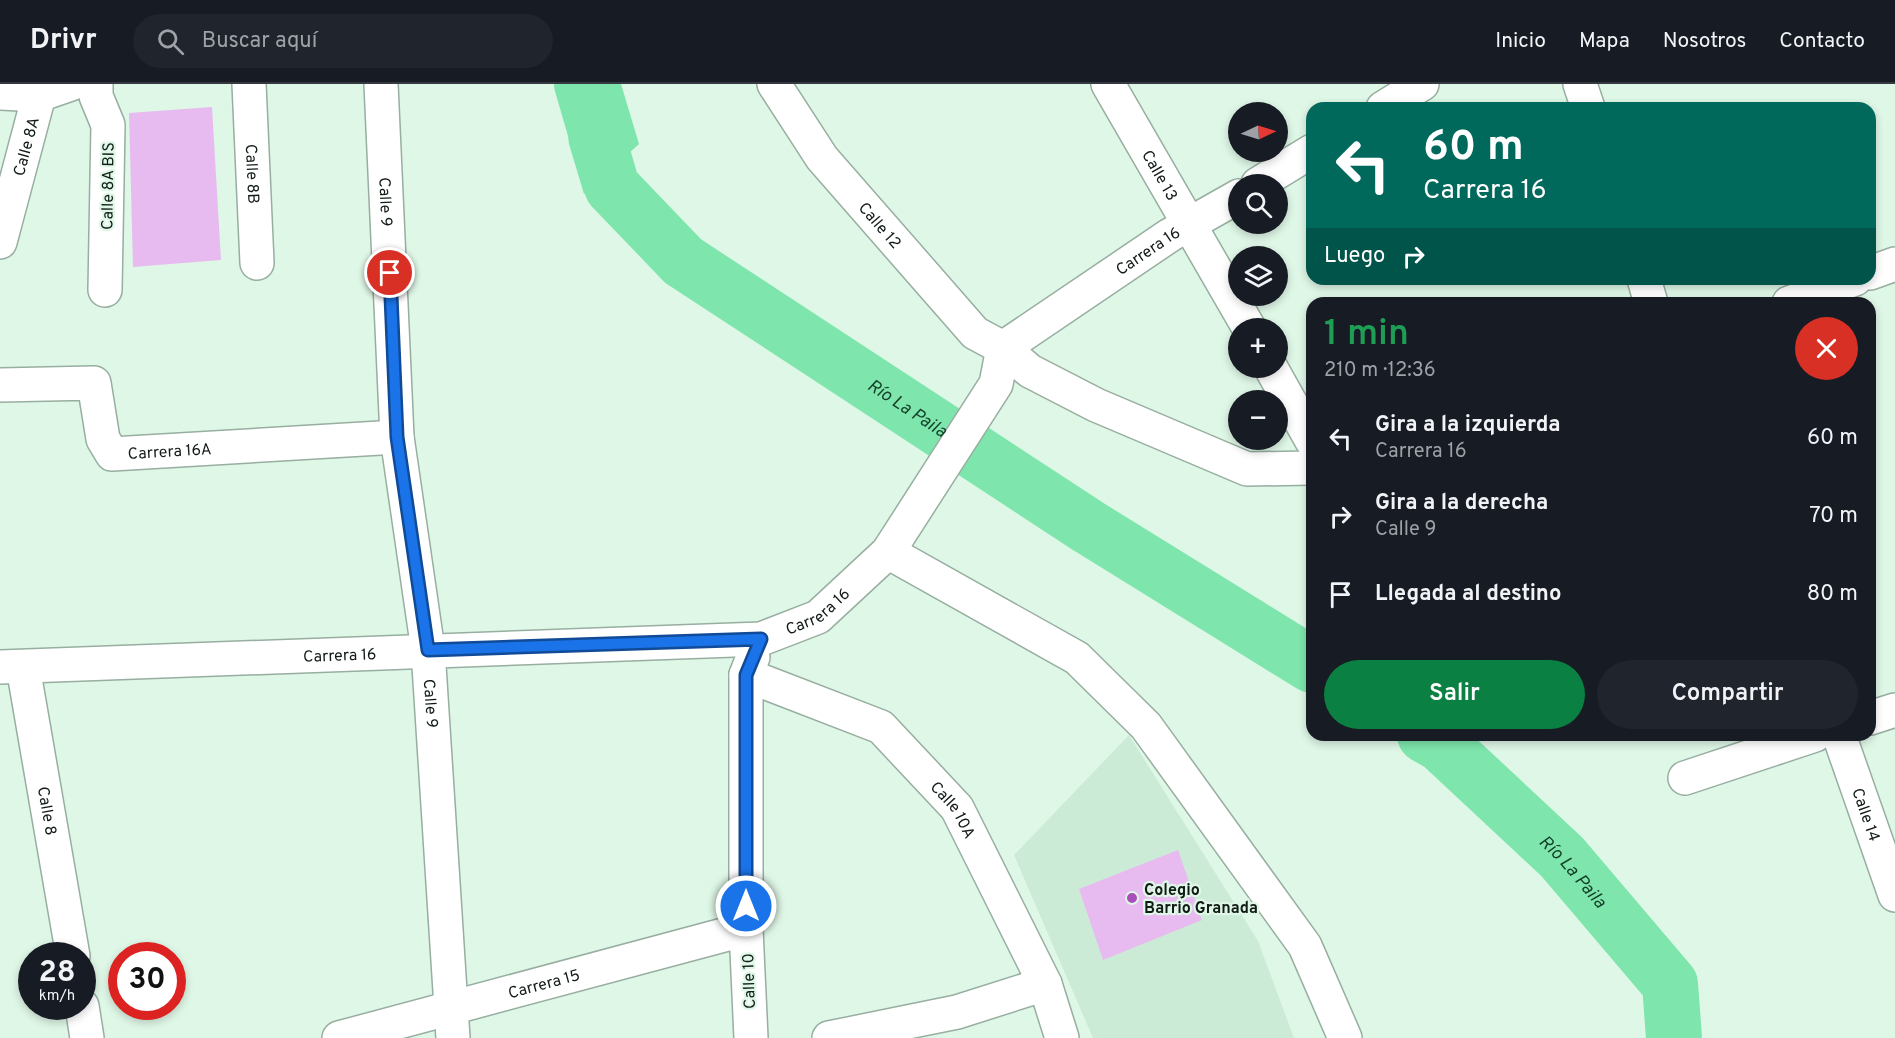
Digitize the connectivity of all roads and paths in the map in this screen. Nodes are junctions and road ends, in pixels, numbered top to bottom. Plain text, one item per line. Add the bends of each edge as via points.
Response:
1 (71, 84) edge
2 (96, 84) edge
3 (249, 84) edge
4 (381, 84) edge
5 (774, 84) edge
6 (1108, 84) edge
7 (1422, 84) edge
8 (1580, 84) edge
9 (41, 90) edge
10 (0, 93) edge
11 (1393, 102) edge
12 (1586, 102) edge
13 (1306, 155) edge
14 (1274, 174) edge
15 (1228, 202) edge
16 (1191, 224) junction
17 (0, 242) edge
18 (257, 263) dead end
19 (1895, 264) edge
20 (1876, 271) edge
21 (1838, 285) edge
22 (105, 290) dead end
23 (1806, 297) edge
24 (1243, 318) edge
25 (1003, 348) junction
26 (1277, 378) edge
27 (0, 385) edge
28 (1306, 430) edge
29 (397, 437) junction
30 (1306, 468) edge
31 (895, 541) junction
32 (761, 639) junction
33 (428, 650) junction
34 (11, 667) edge
35 (746, 675) junction
36 (1895, 710) edge
37 (1876, 716) edge
38 (1797, 741) edge
39 (1841, 741) edge
40 (1685, 778) dead end
41 (1895, 895) edge
42 (746, 928) junction
43 (70, 942) edge
44 (1045, 984) junction
45 (84, 1020) edge
46 (452, 1023) edge
47 (758, 1032) edge
48 (87, 1038) edge
49 (339, 1038) edge
50 (829, 1038) edge
51 (1062, 1038) edge
52 (1345, 1038) edge

1 - 9 street
2 - 22 street, Calle 8A BIS via 96,96 108,125
3 - 18 street, Calle 8B
4 - 29 street, Calle 9
5 - 25 street, Calle 12 via 830,167 975,333
6 - 16 street, Calle 13
7 - 11 street
8 - 12 street
9 - 10 street
9 - 17 street, Calle 8A
13 - 14 street
15 - 16 street, Carrera 16
16 - 24 street, Calle 13
16 - 25 street, Carrera 16
19 - 20 street
21 - 23 street
25 - 30 street, Calle 12 via 1030,371 1096,405 1247,469
25 - 31 street, Carrera 16 via 996,384
26 - 28 street
27 - 29 street, Carrera 16A via 94,383 103,439 112,454
29 - 33 street, Calle 9
31 - 32 street, Carrera 16 via 818,617
31 - 52 street via 1077,658 1146,726 1305,946
32 - 33 street, Carrera 16
32 - 35 street, Calle 10
33 - 34 street, Carrera 16
33 - 46 street, Calle 9
34 - 43 street, Calle 8
35 - 42 street, Calle 10
35 - 44 street, Calle 10A via 881,727 957,808
36 - 37 street
38 - 40 street
39 - 41 street, Calle 14
42 - 46 street, Carrera 15
42 - 47 street, Calle 10
44 - 50 street via 957,1012
44 - 51 street, Calle 10A
45 - 48 street
46 - 49 street, Carrera 15

